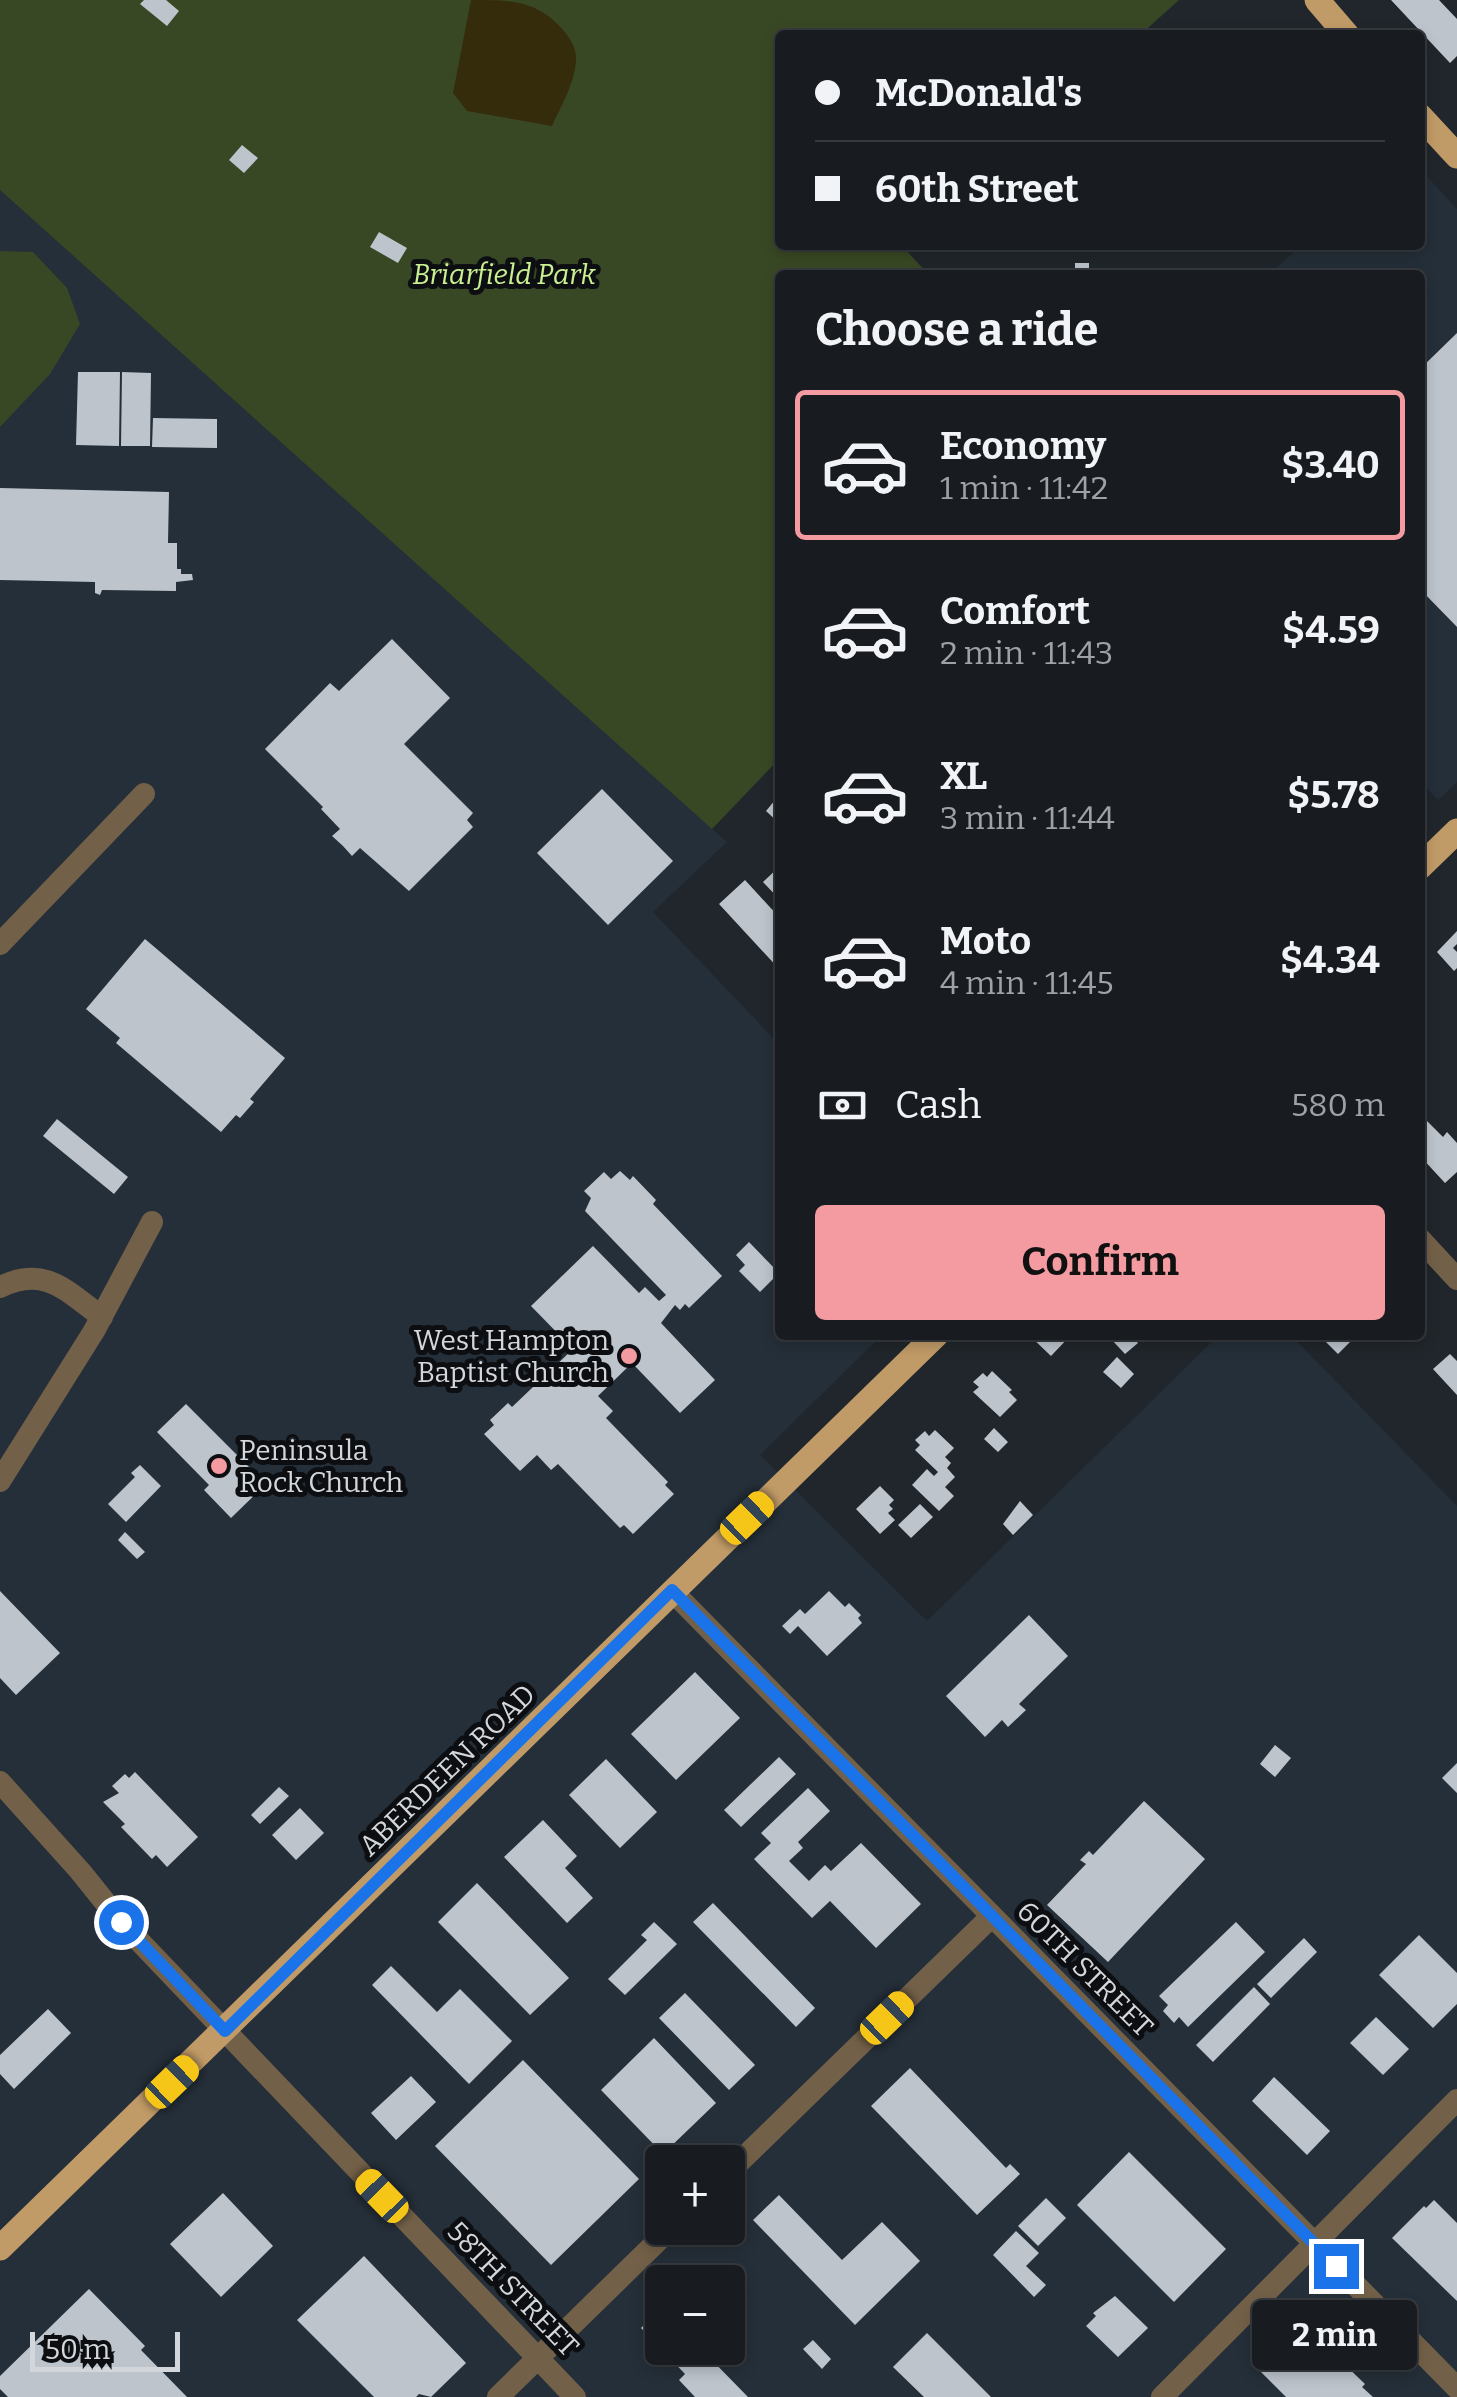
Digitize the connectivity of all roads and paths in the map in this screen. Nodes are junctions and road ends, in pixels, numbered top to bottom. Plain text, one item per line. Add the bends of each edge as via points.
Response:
1 (1316, 0) edge
2 (1343, 30) edge
3 (1425, 121) edge
4 (1457, 156) edge
5 (144, 794) dead end
6 (1457, 831) edge
7 (1425, 862) edge
8 (0, 944) edge
9 (152, 1222) dead end
10 (1425, 1244) edge
11 (1457, 1279) edge
12 (0, 1287) edge
13 (102, 1317) junction
14 (931, 1340) edge
15 (0, 1480) edge
16 (672, 1590) junction
17 (0, 1782) edge
18 (991, 1917) junction
19 (225, 2031) junction
20 (1457, 2100) edge
21 (745, 2156) edge
22 (653, 2245) edge
23 (1314, 2245) junction
24 (0, 2248) edge
25 (536, 2358) junction
26 (1457, 2388) edge
27 (498, 2397) edge
28 (575, 2397) edge
29 (1162, 2397) edge

1 - 2 main road
3 - 4 main road
5 - 8 street
6 - 7 main road
9 - 13 street
10 - 11 street
12 - 13 street via 39,1277
13 - 15 street
14 - 16 main road, ABERDEEN ROAD
16 - 18 street, 60TH STREET
16 - 19 main road, ABERDEEN ROAD
17 - 19 street, 58TH STREET
18 - 21 street
18 - 23 street, 60TH STREET
19 - 24 main road, ABERDEEN ROAD
19 - 25 street, 58TH STREET
20 - 23 street
22 - 25 street
23 - 26 street, 60TH STREET
23 - 29 street
25 - 27 street
25 - 28 street, 58TH STREET

